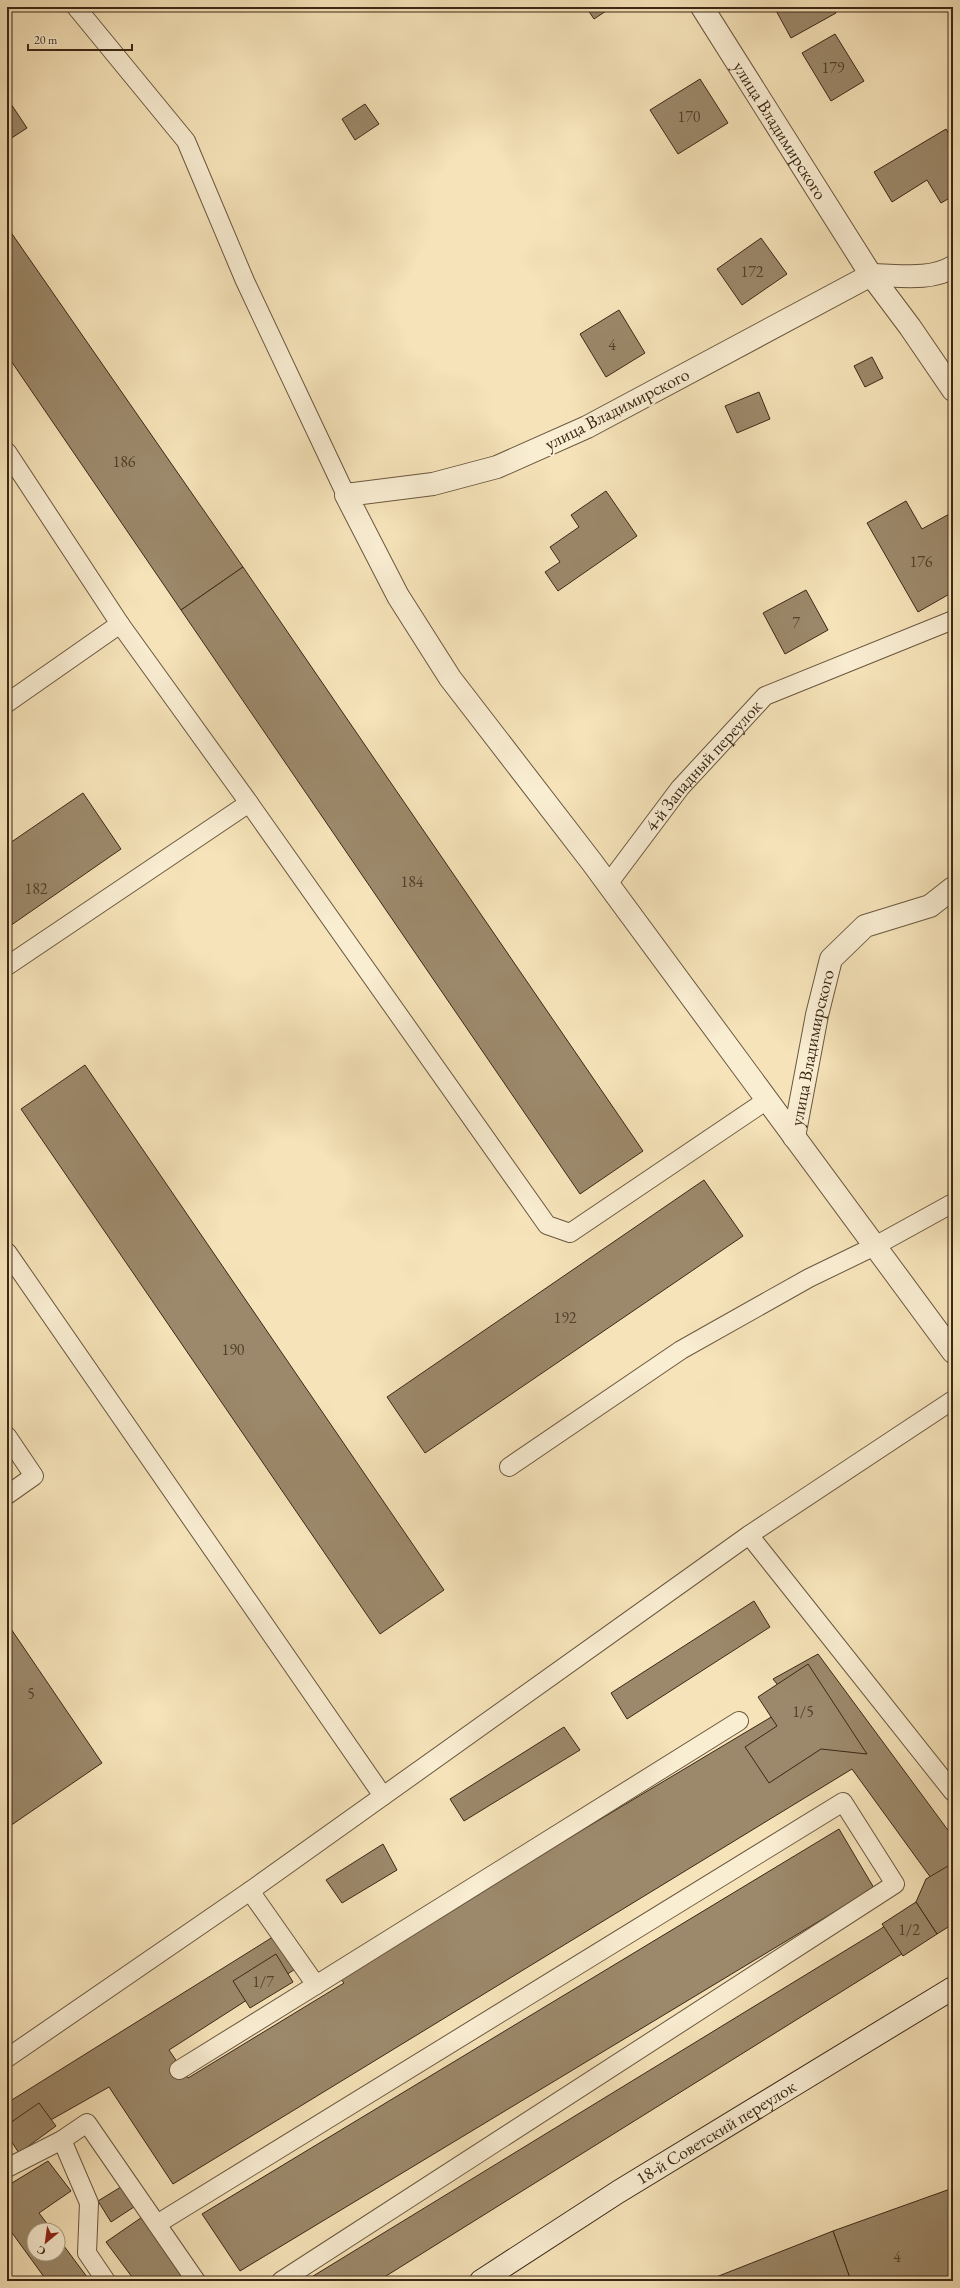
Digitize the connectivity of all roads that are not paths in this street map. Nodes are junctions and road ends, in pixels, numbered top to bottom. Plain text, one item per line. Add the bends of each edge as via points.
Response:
1 (76, 7) edge
2 (702, 7) edge
3 (953, 267) edge
4 (871, 274) junction
5 (953, 390) edge
6 (7, 452) edge
7 (346, 495) junction
8 (953, 620) edge
9 (120, 624) junction
10 (7, 703) edge
11 (249, 803) junction
12 (608, 884) junction
13 (953, 888) edge
14 (7, 966) edge
15 (767, 1100) junction
16 (794, 1137) junction
17 (953, 1203) edge
18 (875, 1246) junction
19 (7, 1252) edge
20 (953, 1352) edge
21 (953, 1400) edge
22 (7, 1436) edge
23 (509, 1467) dead end
24 (7, 1495) edge
25 (749, 1535) junction
26 (739, 1721) dead end
27 (953, 1792) edge
28 (383, 1796) junction
29 (250, 1891) junction
30 (316, 1985) junction
31 (953, 1988) edge
32 (7, 2058) edge
33 (179, 2070) dead end
34 (62, 2140) junction
35 (7, 2168) edge
36 (157, 2224) junction
37 (503, 2275) edge
38 (106, 2281) edge
39 (196, 2281) edge
40 (281, 2281) edge
41 (481, 2281) edge

1 - 7 lane via 186,141 245,281
2 - 4 street, улица Владимирского
3 - 4 street via 943,273 917,276
4 - 5 street, улица Владимирского
4 - 7 street, улица Владимирского via 587,427 498,467 433,484
6 - 9 lane
7 - 12 street via 398,596 450,678
8 - 12 lane, 4-й Западный переулок via 765,696 680,788
9 - 10 lane
9 - 11 lane
11 - 14 lane
11 - 15 lane via 547,1224 570,1232
12 - 15 street
13 - 16 street, улица Владимирского via 930,906 865,926 831,959 817,1015
15 - 16 street
16 - 18 street
17 - 18 lane
18 - 20 street
18 - 23 lane via 809,1278 681,1350
19 - 28 lane
21 - 25 lane
22 - 24 lane via 34,1476
25 - 27 lane
25 - 28 lane
26 - 30 lane
28 - 29 lane
29 - 30 lane
29 - 32 lane
30 - 33 lane
31 - 37 street, 18-й Советский переулок via 618,2192
34 - 35 lane
34 - 36 lane via 86,2123
34 - 38 lane via 89,2203 87,2253
36 - 39 lane
36 - 40 lane via 843,1802 895,1884
37 - 41 street, 18-й Советский переулок

